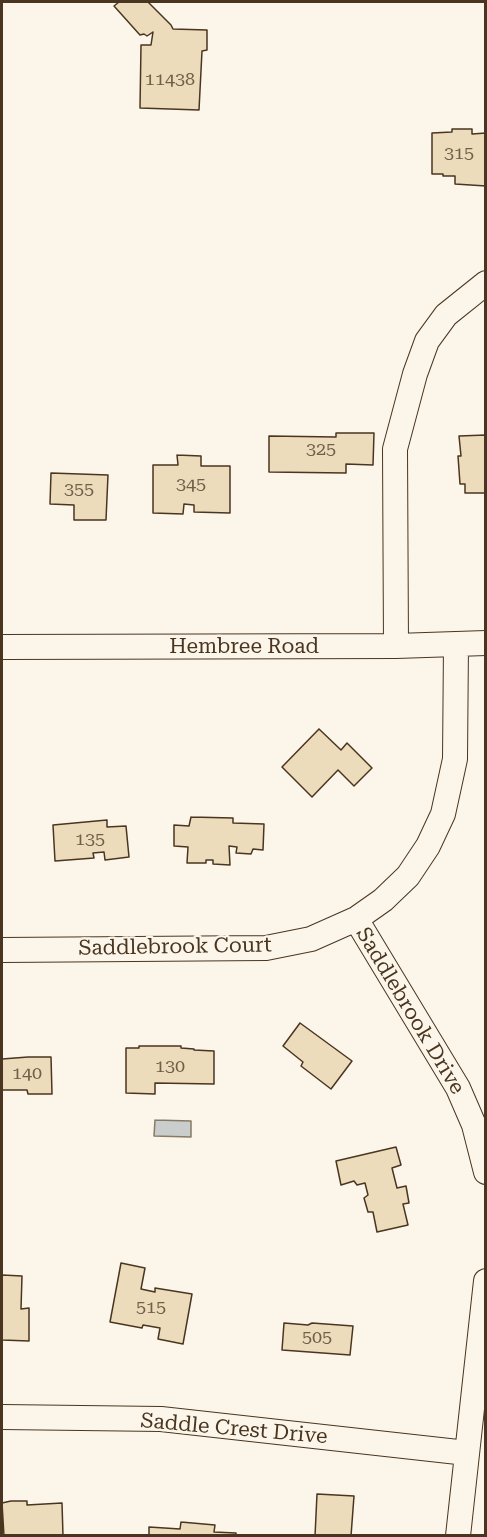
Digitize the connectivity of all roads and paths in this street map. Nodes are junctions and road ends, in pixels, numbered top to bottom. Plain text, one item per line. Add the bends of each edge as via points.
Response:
1 (486, 283) edge
2 (486, 643) edge
3 (456, 644) junction
4 (396, 646) junction
5 (2, 647) edge
6 (356, 920) junction
7 (2, 950) edge
8 (486, 1172) edge
9 (486, 1281) edge
10 (2, 1418) edge
11 (467, 1453) junction
12 (458, 1536) edge

1 - 4 street via 446,315 427,341 394,449
2 - 3 street, Hembree Road
3 - 4 street, Hembree Road
3 - 6 street, Saddlebrook Court via 455,759 443,814 408,876
4 - 5 street, Hembree Road
6 - 7 street, Saddlebrook Court via 311,939 266,948
6 - 8 street, Saddlebrook Drive via 458,1088 474,1125
9 - 11 street
10 - 11 street, Saddle Crest Drive via 161,1419
11 - 12 street

